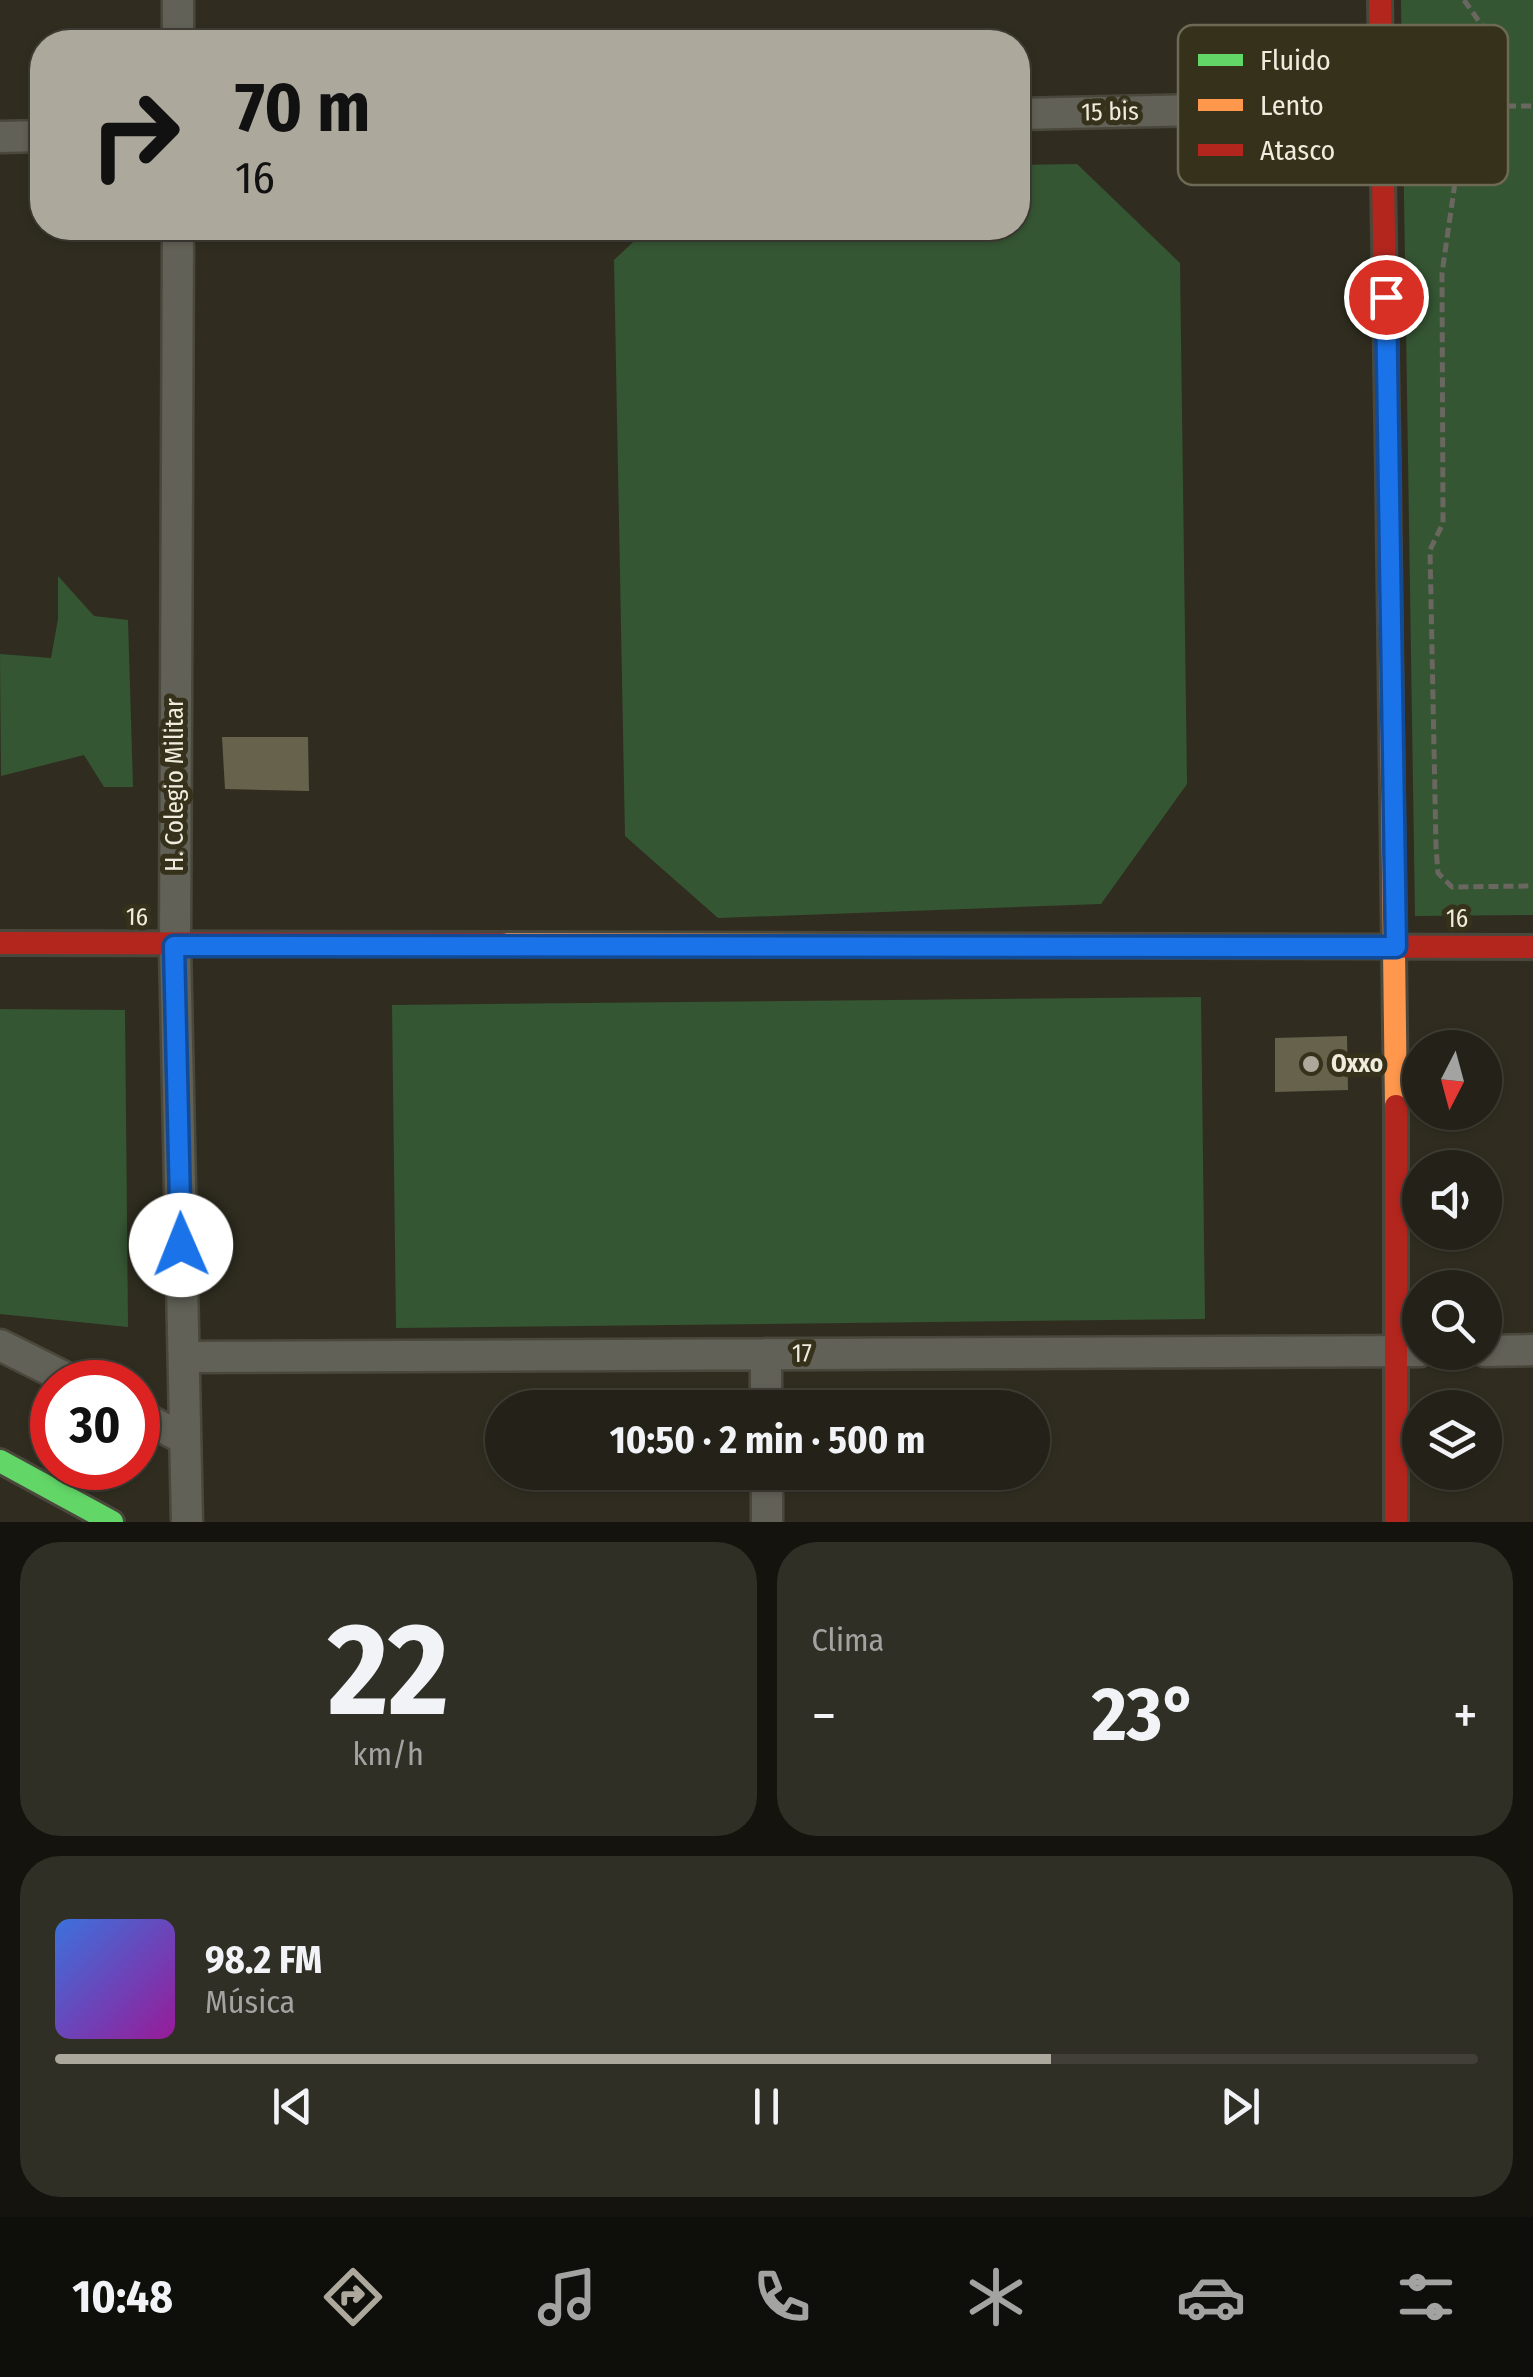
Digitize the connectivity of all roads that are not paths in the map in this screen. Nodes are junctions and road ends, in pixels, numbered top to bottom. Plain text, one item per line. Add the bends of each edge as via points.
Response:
1 (178, 0) edge
2 (1380, 0) edge
3 (1381, 25) edge
4 (178, 30) edge
5 (1178, 110) edge
6 (1030, 114) edge
7 (30, 136) edge
8 (0, 137) edge
9 (1384, 185) edge
10 (178, 240) edge
11 (0, 943) edge
12 (174, 946) junction
13 (1396, 947) junction
14 (1533, 947) edge
15 (1406, 1270) edge
16 (0, 1345) edge
17 (1502, 1350) edge
18 (1533, 1350) edge
19 (1402, 1351) edge
20 (766, 1354) junction
21 (184, 1357) junction
22 (30, 1360) edge
23 (1407, 1370) edge
24 (766, 1390) edge
25 (160, 1426) edge
26 (185, 1439) junction
27 (0, 1461) edge
28 (767, 1490) edge
29 (112, 1522) edge
30 (187, 1522) edge
31 (767, 1522) edge
32 (1396, 1522) edge

1 - 4 street
2 - 3 main road
5 - 6 street, 15 bis
7 - 8 street
9 - 13 main road
10 - 12 street, H. Colegio Militar
11 - 12 main road, 16
12 - 13 main road, 16
12 - 21 street, H. Colegio Militar
13 - 14 main road, 16
13 - 15 main road
16 - 22 street
17 - 18 street
19 - 20 street, 17
20 - 21 street, 17
20 - 24 street
21 - 26 street, H. Colegio Militar
23 - 32 main road
25 - 26 street
26 - 30 street, H. Colegio Militar
27 - 29 main road
28 - 31 street

